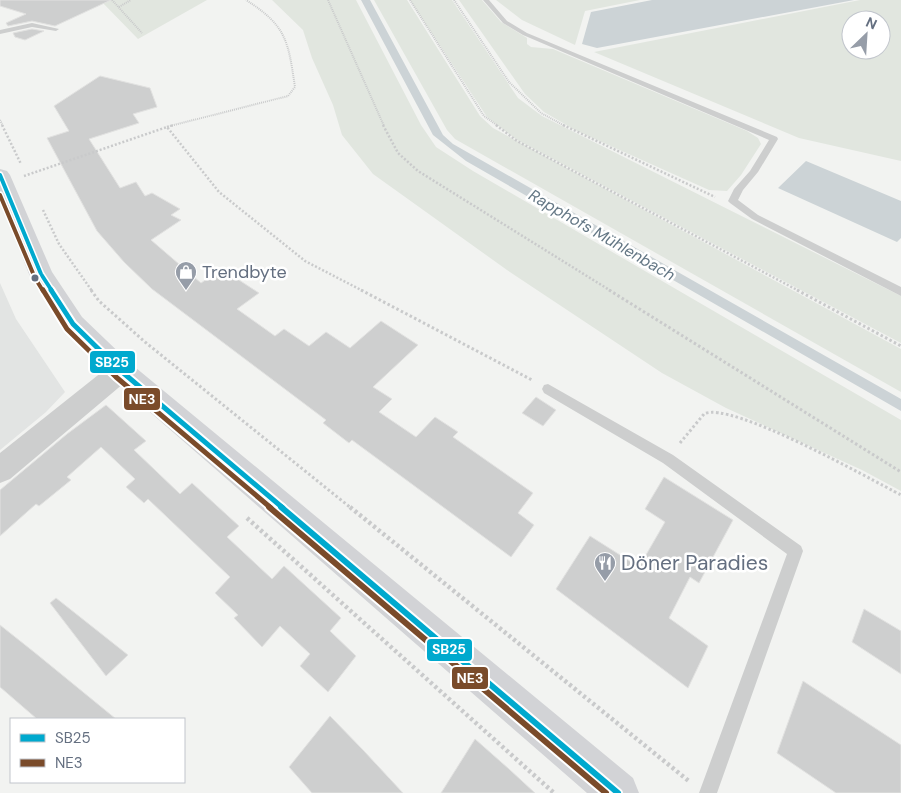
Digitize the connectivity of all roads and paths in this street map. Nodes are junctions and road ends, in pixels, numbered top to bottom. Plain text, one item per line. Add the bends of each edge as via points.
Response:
1 (112, 0) edge
2 (131, 0) edge
3 (246, 0) edge
4 (328, 0) edge
5 (410, 0) edge
6 (454, 0) edge
7 (486, 0) edge
8 (118, 7) junction
9 (56, 29) dead end
10 (0, 32) edge
11 (142, 33) dead end
12 (0, 120) edge
13 (167, 127) junction
14 (15, 179) edge
15 (38, 201) dead end
16 (733, 201) junction
17 (901, 292) edge
18 (901, 346) edge
19 (121, 371) junction
20 (548, 389) joint
21 (668, 459) junction
22 (0, 470) edge
23 (901, 472) edge
24 (901, 495) edge
25 (239, 511) dead end
26 (702, 790) edge
27 (554, 793) edge
28 (618, 793) edge

1 - 8 path
2 - 8 path
3 - 13 path via 268,13 283,30 296,87 288,96
4 - 23 path via 386,132 398,153 418,171
5 - 18 path via 484,116 494,126
6 - 16 path via 510,82 541,113 714,197
7 - 16 lane via 505,22 525,34 774,139
8 - 11 path
9 - 10 lane via 32,25
12 - 14 path
13 - 14 path
13 - 20 path via 218,192 305,261
14 - 19 main road via 41,274 73,324
15 - 26 path via 59,244 99,301 144,342
16 - 17 lane via 755,217
19 - 22 street
19 - 28 main road
20 - 21 lane
21 - 24 path via 700,417 710,411 729,413 828,457
21 - 26 lane via 796,551
25 - 27 path

